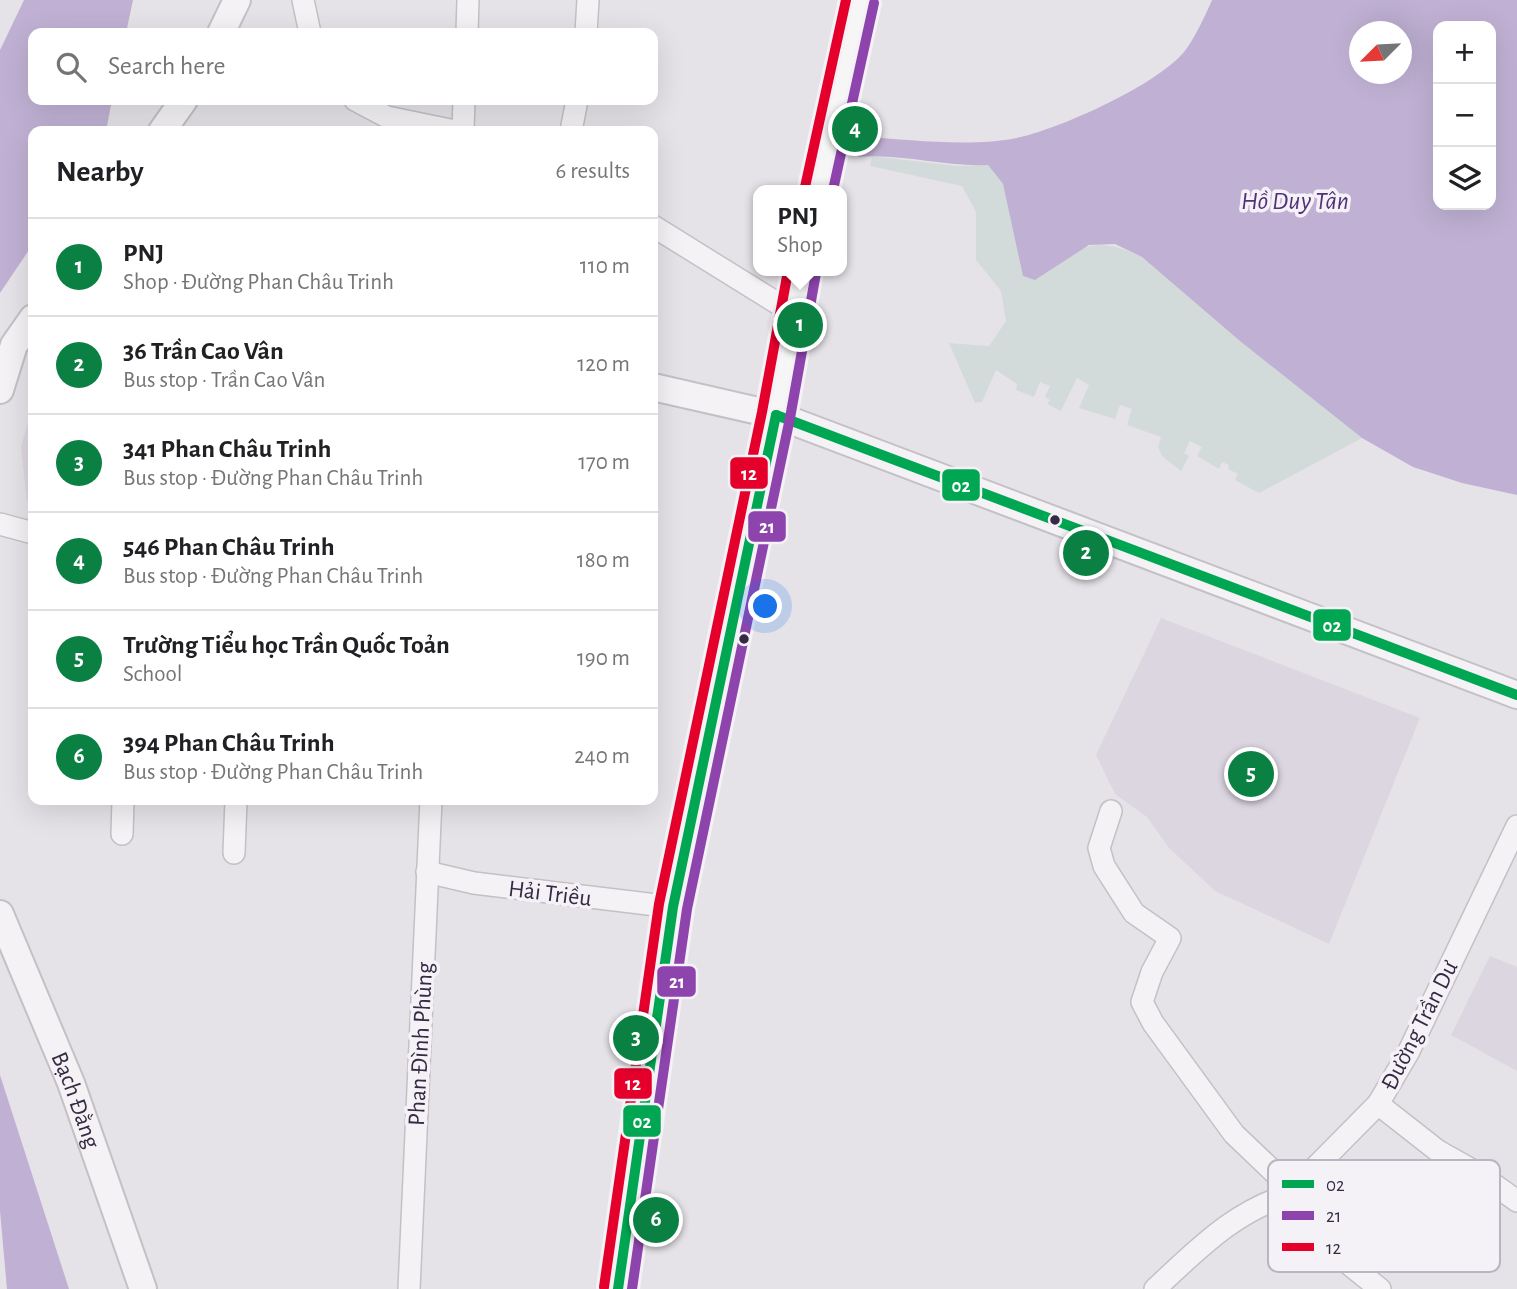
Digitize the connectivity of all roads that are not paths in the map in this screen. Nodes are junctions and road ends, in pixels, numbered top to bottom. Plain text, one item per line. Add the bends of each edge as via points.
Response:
1 (237, 0) edge
2 (303, 0) edge
3 (468, 0) edge
4 (588, 0) edge
5 (860, 0) edge
6 (223, 28) edge
7 (309, 28) edge
8 (467, 28) edge
9 (586, 28) edge
10 (180, 105) edge
11 (364, 105) edge
12 (464, 105) edge
13 (576, 105) edge
14 (166, 126) edge
15 (431, 126) edge
16 (463, 126) edge
17 (572, 126) edge
18 (820, 185) edge
19 (658, 229) edge
20 (801, 276) edge
21 (793, 313) junction
22 (24, 345) edge
23 (658, 388) edge
24 (0, 390) edge
25 (776, 415) junction
26 (0, 523) edge
27 (28, 531) edge
28 (1517, 695) edge
29 (124, 805) edge
30 (236, 805) edge
31 (431, 805) edge
32 (1111, 811) dead end
33 (1517, 826) edge
34 (122, 834) dead end
35 (234, 853) dead end
36 (428, 872) junction
37 (673, 907) junction
38 (0, 914) edge
39 (1378, 1104) junction
40 (1323, 1160) edge
41 (1455, 1160) edge
42 (1268, 1166) edge
43 (1500, 1189) edge
44 (1268, 1200) edge
45 (1517, 1201) edge
46 (1359, 1272) edge
47 (143, 1289) edge
48 (409, 1289) edge
49 (618, 1289) edge
50 (1155, 1289) edge
51 (1380, 1289) edge

1 - 6 street
2 - 7 street
3 - 8 street
4 - 9 street
5 - 18 main road
10 - 14 street
11 - 15 street via 387,117
12 - 16 street
13 - 17 street
19 - 21 street
20 - 21 main road
21 - 25 main road
22 - 24 street
23 - 25 street
25 - 28 street
25 - 37 main road
26 - 27 street
29 - 34 street
30 - 35 street
31 - 36 street, Phan Đình Phùng
32 - 42 street via 1099,848 1104,866 1134,913 1170,938 1142,1002 1234,1134
33 - 39 street, Đường Trần Dư via 1408,1053
36 - 37 street, Hải Triều via 474,883
36 - 48 street, Phan Đình Phùng
37 - 49 main road
38 - 47 street, Bạch Đằng via 71,1083
39 - 40 street, Đường Trần Dư
39 - 41 street
43 - 45 street
44 - 50 street via 1220,1229
46 - 51 street

